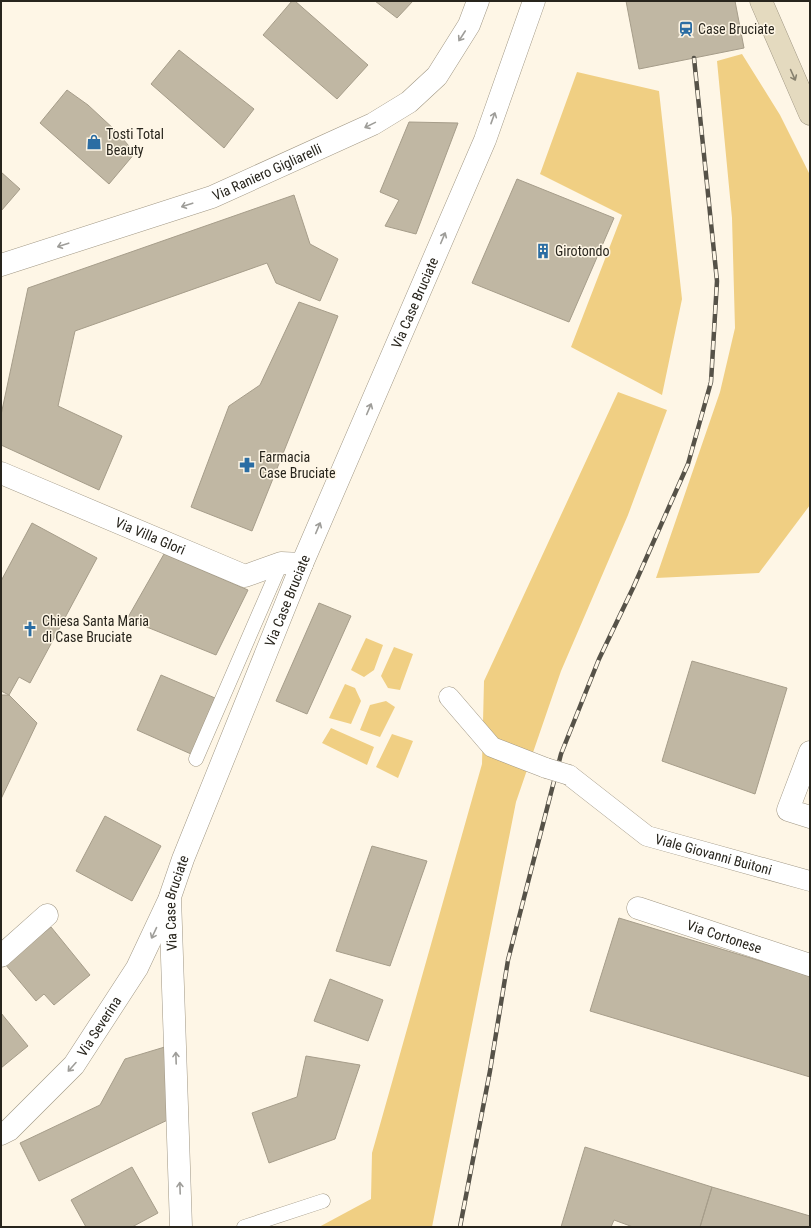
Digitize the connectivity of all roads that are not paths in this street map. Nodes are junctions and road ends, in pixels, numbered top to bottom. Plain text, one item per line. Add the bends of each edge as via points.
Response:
1 (478, 1) edge
2 (534, 1) edge
3 (761, 1) edge
4 (810, 114) edge
5 (1, 266) edge
6 (1, 473) edge
7 (292, 564) junction
8 (449, 697) dead end
9 (810, 752) edge
10 (196, 760) dead end
11 (810, 817) edge
12 (810, 881) edge
13 (170, 897) junction
14 (638, 908) dead end
15 (47, 915) dead end
16 (1, 956) edge
17 (810, 965) edge
18 (1, 1134) edge
19 (323, 1201) dead end
20 (181, 1227) edge
21 (244, 1227) edge

1 -> 5 street, Via Raniero Gigliarelli via 469,25 436,76 408,102 374,124 212,197
7 -> 2 street, Via Case Bruciate via 486,140
3 -> 4 main road
6 - 7 street, Via Villa Glori via 245,576
7 - 10 lane
7 - 13 street, Via Case Bruciate
8 - 12 street, Viale Giovanni Buitoni, bridge via 492,747 569,775 647,836
9 - 11 street via 788,810
13 -> 18 street, Via Severina via 137,968 74,1065 9,1130
20 -> 13 street, Via Case Bruciate
14 - 17 street, Via Cortonese
15 - 16 street
19 - 21 lane

